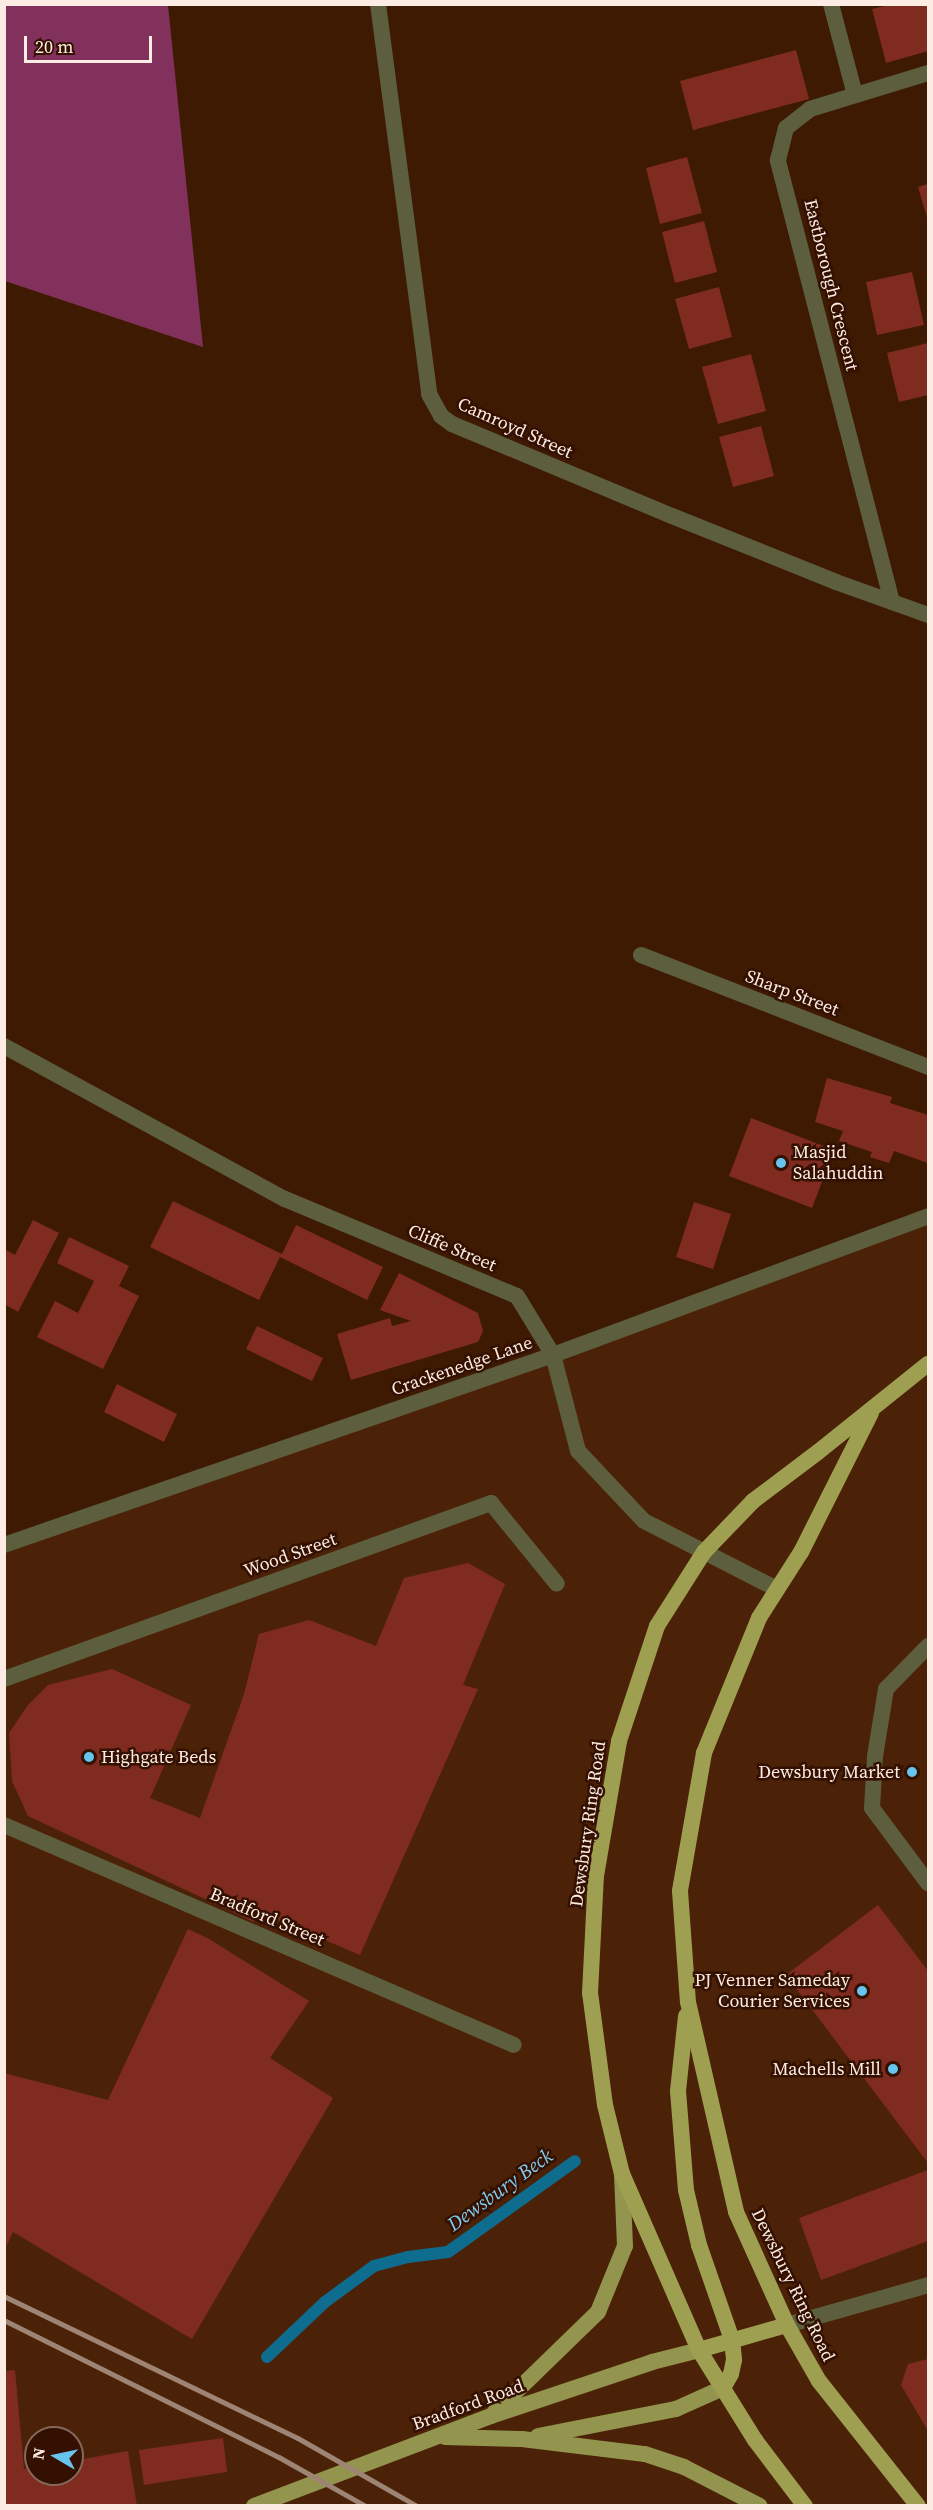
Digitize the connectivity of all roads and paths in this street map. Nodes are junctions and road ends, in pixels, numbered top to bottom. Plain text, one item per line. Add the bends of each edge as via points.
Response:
1 (378, 4) edge
2 (831, 4) edge
3 (928, 73) edge
4 (855, 95) junction
5 (892, 602) junction
6 (927, 609) edge
7 (642, 955) dead end
8 (4, 1046) edge
9 (928, 1067) edge
10 (928, 1216) edge
11 (553, 1355) junction
12 (928, 1364) edge
13 (873, 1410) junction
14 (4, 1545) edge
15 (704, 1552) junction
16 (557, 1584) dead end
17 (777, 1589) junction
18 (928, 1646) edge
19 (4, 1679) edge
20 (4, 1825) edge
21 (928, 1883) edge
22 (688, 2002) junction
23 (514, 2044) dead end
24 (622, 2174) junction
25 (928, 2285) edge
26 (787, 2325) junction
27 (732, 2340) junction
28 (699, 2350) junction
29 (723, 2388) junction
30 (491, 2416) junction
31 (436, 2437) junction
32 (522, 2439) junction
33 (254, 2505) edge
34 (760, 2505) edge
35 (805, 2505) edge
36 (918, 2505) edge

1 - 5 street, Camroyd Street via 429,394 441,416 672,516
2 - 4 street
3 - 4 street, Eastborough Crescent
4 - 5 street, Eastborough Crescent via 810,109 786,128 778,160
5 - 6 street, Camroyd Street
7 - 9 street, Sharp Street
8 - 11 street, Cliffe Street via 285,1199 517,1296
10 - 11 street, Crackenedge Lane
11 - 14 street, Crackenedge Lane
11 - 15 street, Cliffe Street via 578,1451 644,1521
12 - 13 highway, Dewsbury Ring Road
13 - 15 highway, Dewsbury Ring Road via 753,1501
13 - 17 highway, Dewsbury Ring Road via 801,1552
15 - 17 street, Cliffe Street
15 - 24 highway, Dewsbury Ring Road via 657,1626 629,1710 619,1741 596,1876 590,1993 605,2105
16 - 19 street, Wood Street via 491,1503
17 - 22 highway, Dewsbury Ring Road via 759,1618 704,1753 680,1891
18 - 21 street via 886,1689 875,1756 872,1808
20 - 23 street, Bradford Street
22 - 26 highway, Dewsbury Ring Road via 735,2212
22 - 27 highway via 678,2091 686,2190 699,2245
24 - 28 highway, Dewsbury Ring Road
24 - 30 main road via 624,2246 598,2312
25 - 26 street
26 - 27 highway
26 - 36 highway, Dewsbury Ring Road via 819,2380
27 - 28 highway
27 - 29 highway via 734,2360
28 - 29 highway, Dewsbury Ring Road
28 - 30 main road, Bradford Road
29 - 32 main road via 676,2409
29 - 35 highway, Dewsbury Ring Road via 755,2440
30 - 31 main road, Bradford Road
31 - 32 main road
31 - 33 main road, Bradford Road
32 - 34 main road via 645,2454 684,2467

